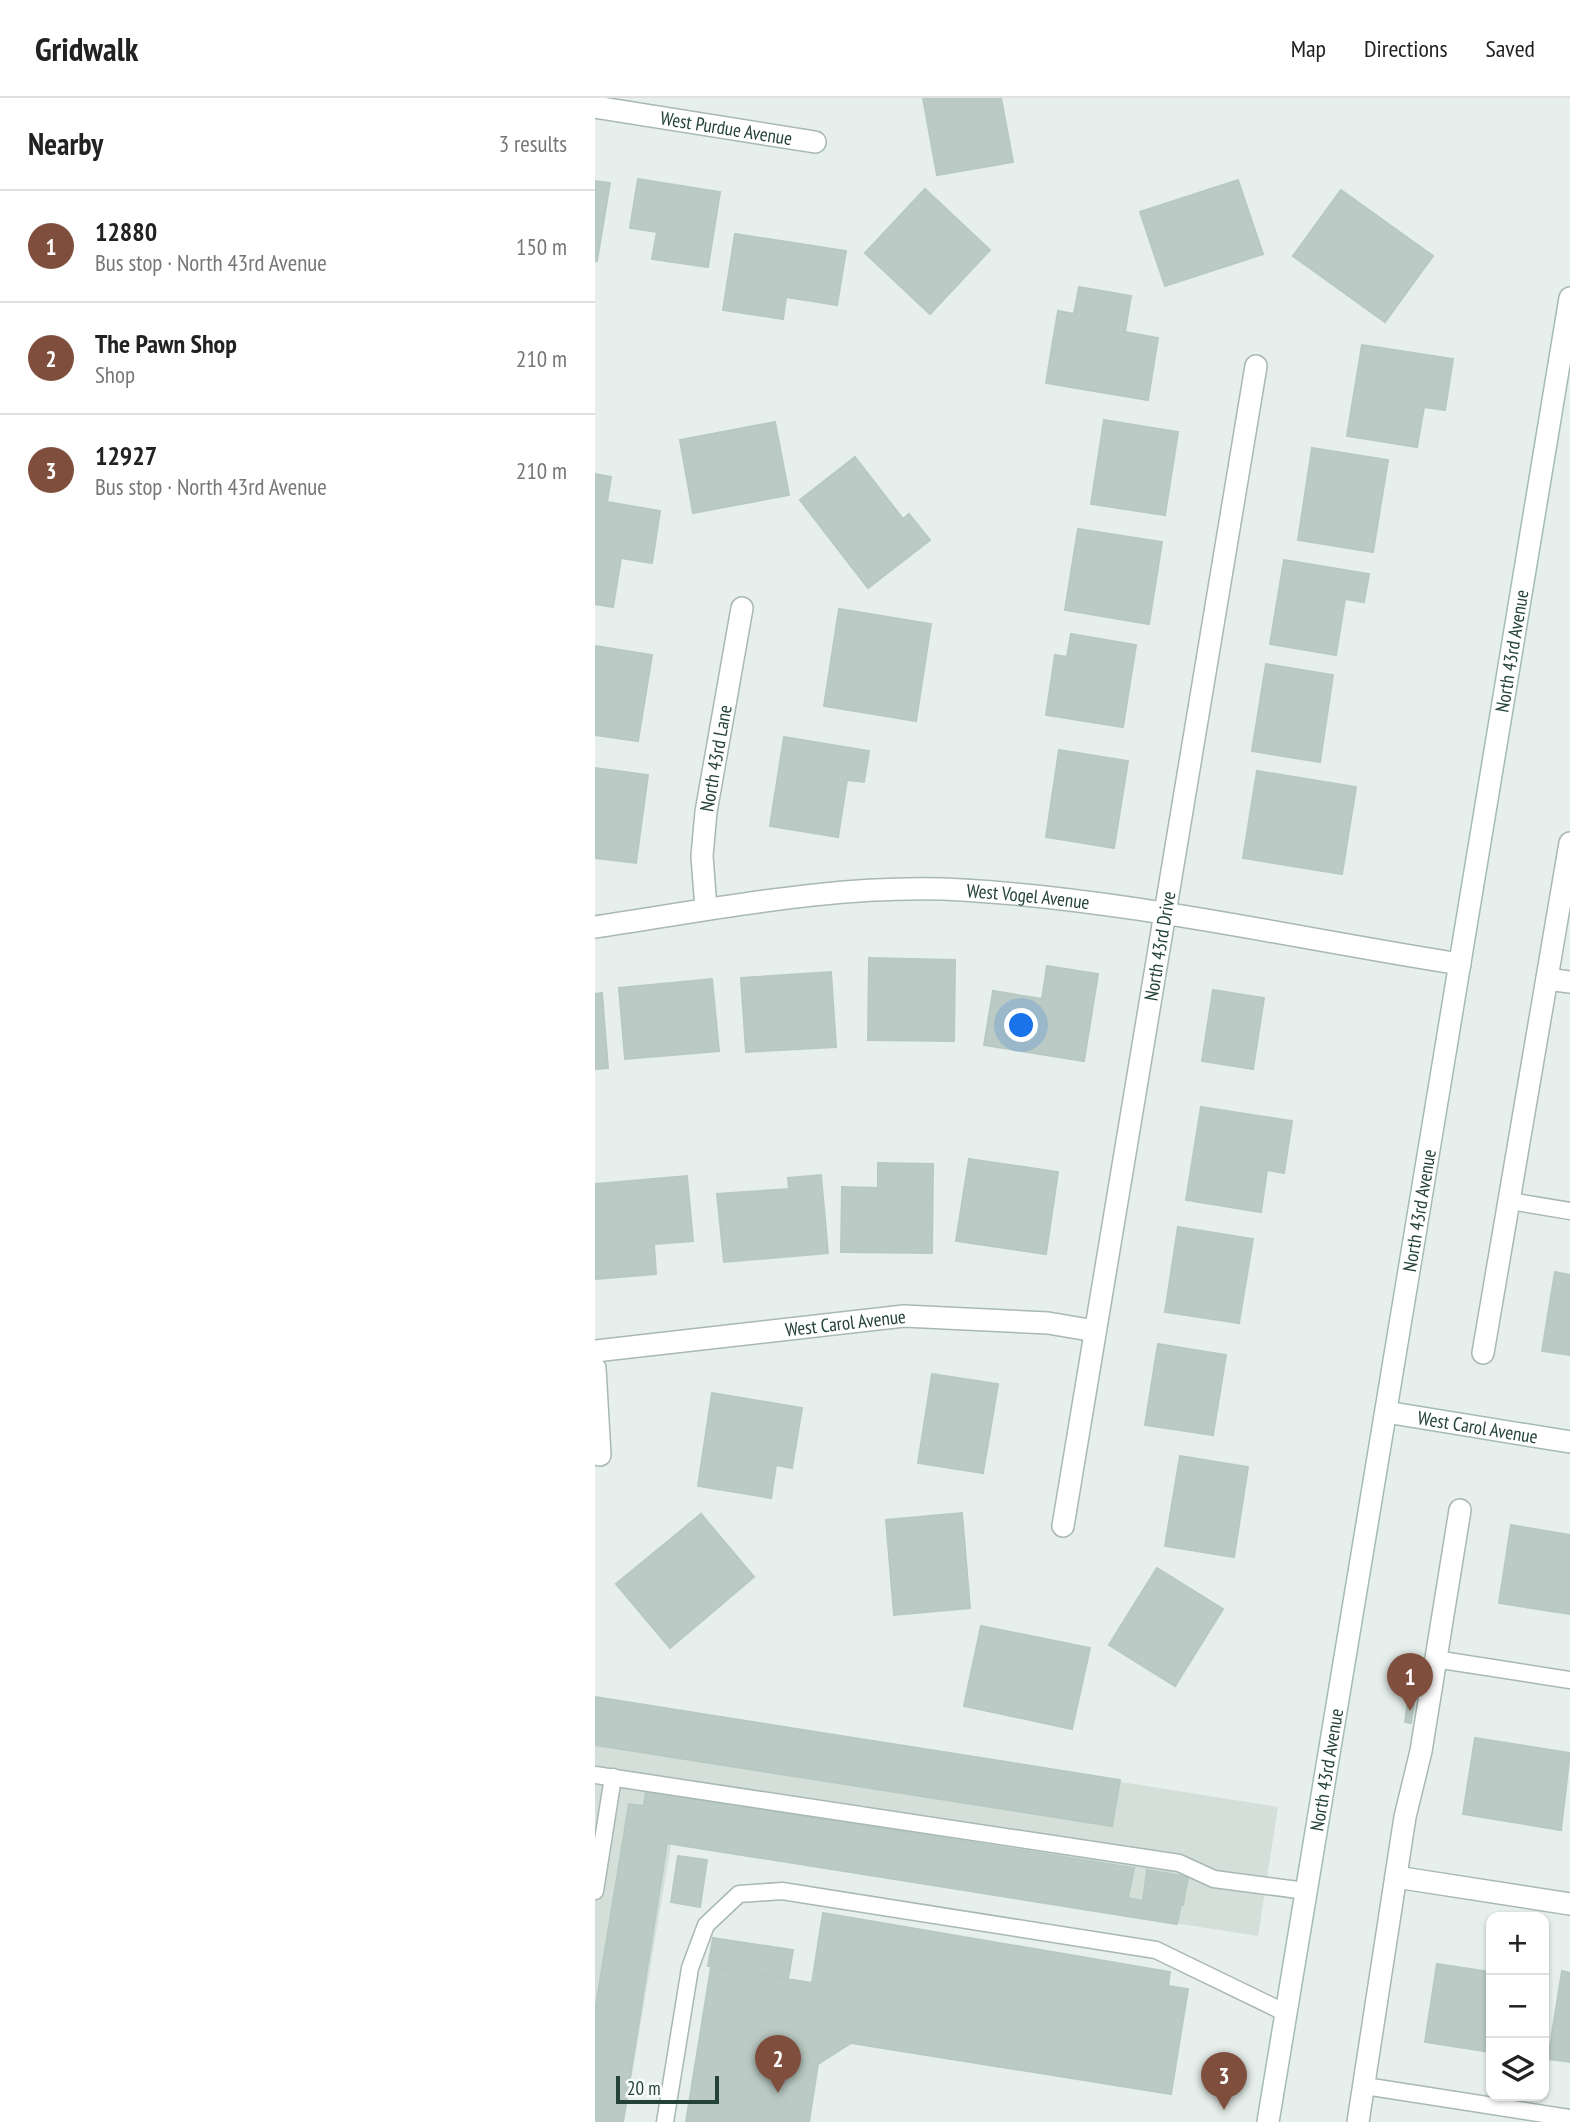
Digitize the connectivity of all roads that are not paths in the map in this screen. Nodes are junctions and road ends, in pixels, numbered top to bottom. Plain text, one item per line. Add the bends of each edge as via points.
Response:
1 (595, 107) edge
2 (815, 142) dead end
3 (1570, 298) edge
4 (1256, 366) dead end
5 (742, 608) dead end
6 (1570, 844) edge
7 (706, 909) junction
8 (1165, 915) junction
9 (595, 927) edge
10 (1459, 964) junction
11 (1547, 979) junction
12 (1570, 982) edge
13 (1510, 1201) junction
14 (1570, 1211) edge
15 (1095, 1331) junction
16 (595, 1351) edge
17 (1483, 1353) dead end
18 (595, 1368) edge
19 (1386, 1412) junction
20 (1570, 1442) edge
21 (600, 1455) dead end
22 (1459, 1510) dead end
23 (1063, 1526) dead end
24 (1436, 1659) junction
25 (1570, 1680) edge
26 (595, 1775) edge
27 (613, 1777) junction
28 (1396, 1877) junction
29 (595, 1891) edge
30 (1307, 1891) junction
31 (1570, 1905) edge
32 (1286, 2013) junction
33 (1364, 2086) junction
34 (1570, 2118) edge
35 (665, 2122) edge
36 (1268, 2122) edge
37 (1358, 2122) edge

1 - 2 street, West Purdue Avenue
3 - 10 street, North 43rd Avenue
4 - 8 street, North 43rd Drive
5 - 7 street, North 43rd Lane via 706,812 702,856
6 - 11 street
7 - 8 street, West Vogel Avenue via 867,891 961,890
7 - 9 street, West Vogel Avenue
8 - 10 street, West Vogel Avenue
8 - 15 street, North 43rd Drive
10 - 19 street, North 43rd Avenue
11 - 12 street
11 - 13 street
13 - 14 lane
13 - 17 street
15 - 16 street, West Carol Avenue via 1048,1323 904,1316
15 - 23 street, North 43rd Drive
18 - 21 street
19 - 20 street, West Carol Avenue
19 - 30 street, North 43rd Avenue
22 - 24 street
24 - 25 lane
24 - 28 street
26 - 27 lane
27 - 29 lane
27 - 30 lane via 1179,1863 1214,1879
28 - 31 street
28 - 33 street
30 - 32 street, North 43rd Avenue
32 - 35 lane via 1156,1950 782,1891 739,1894 706,1925 690,1968
32 - 36 street, North 43rd Avenue
33 - 34 lane
33 - 37 street

